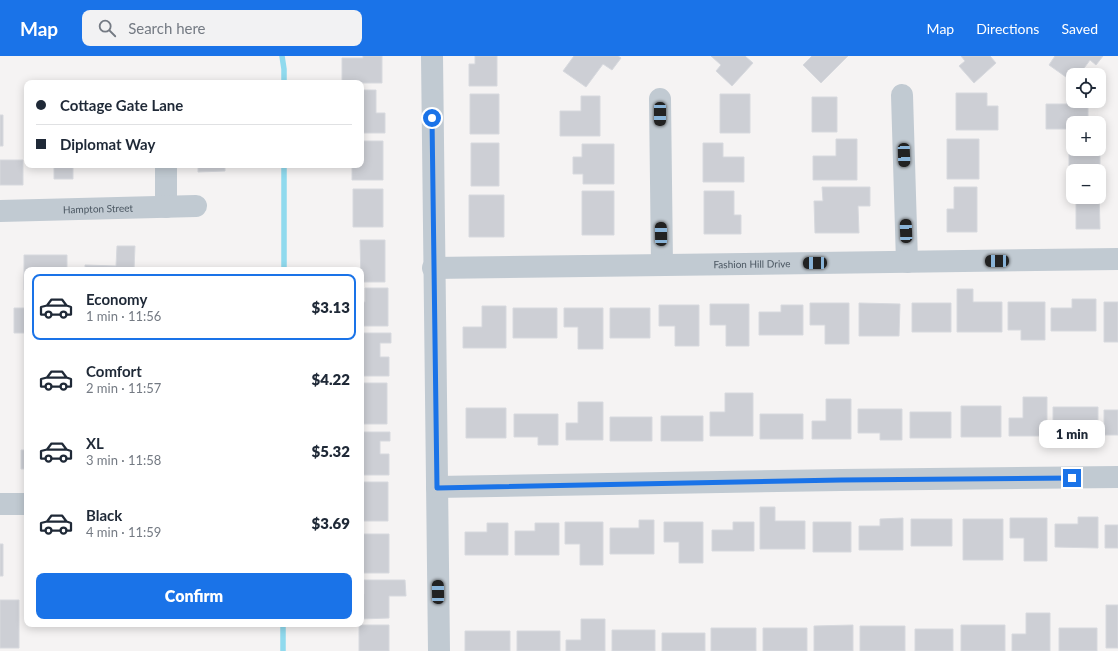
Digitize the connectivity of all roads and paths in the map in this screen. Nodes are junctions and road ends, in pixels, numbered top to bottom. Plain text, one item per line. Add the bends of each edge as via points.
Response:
1 (432, 56) edge
2 (902, 95) dead end
3 (660, 99) dead end
4 (166, 168) edge
5 (196, 206) dead end
6 (166, 207) junction
7 (0, 212) edge
8 (1118, 259) edge
9 (906, 262) junction
10 (662, 265) junction
11 (433, 268) junction
12 (1118, 477) edge
13 (437, 488) junction
14 (0, 504) edge
15 (24, 504) edge
16 (439, 651) edge

1 - 11 street
2 - 9 street
3 - 10 street
4 - 6 street
5 - 6 street, Hampton Street
6 - 7 street, Hampton Street
8 - 9 street, Fashion Hill Drive
9 - 10 street, Fashion Hill Drive
10 - 11 street, Fashion Hill Drive
11 - 13 street
12 - 13 street
13 - 16 street
14 - 15 street

